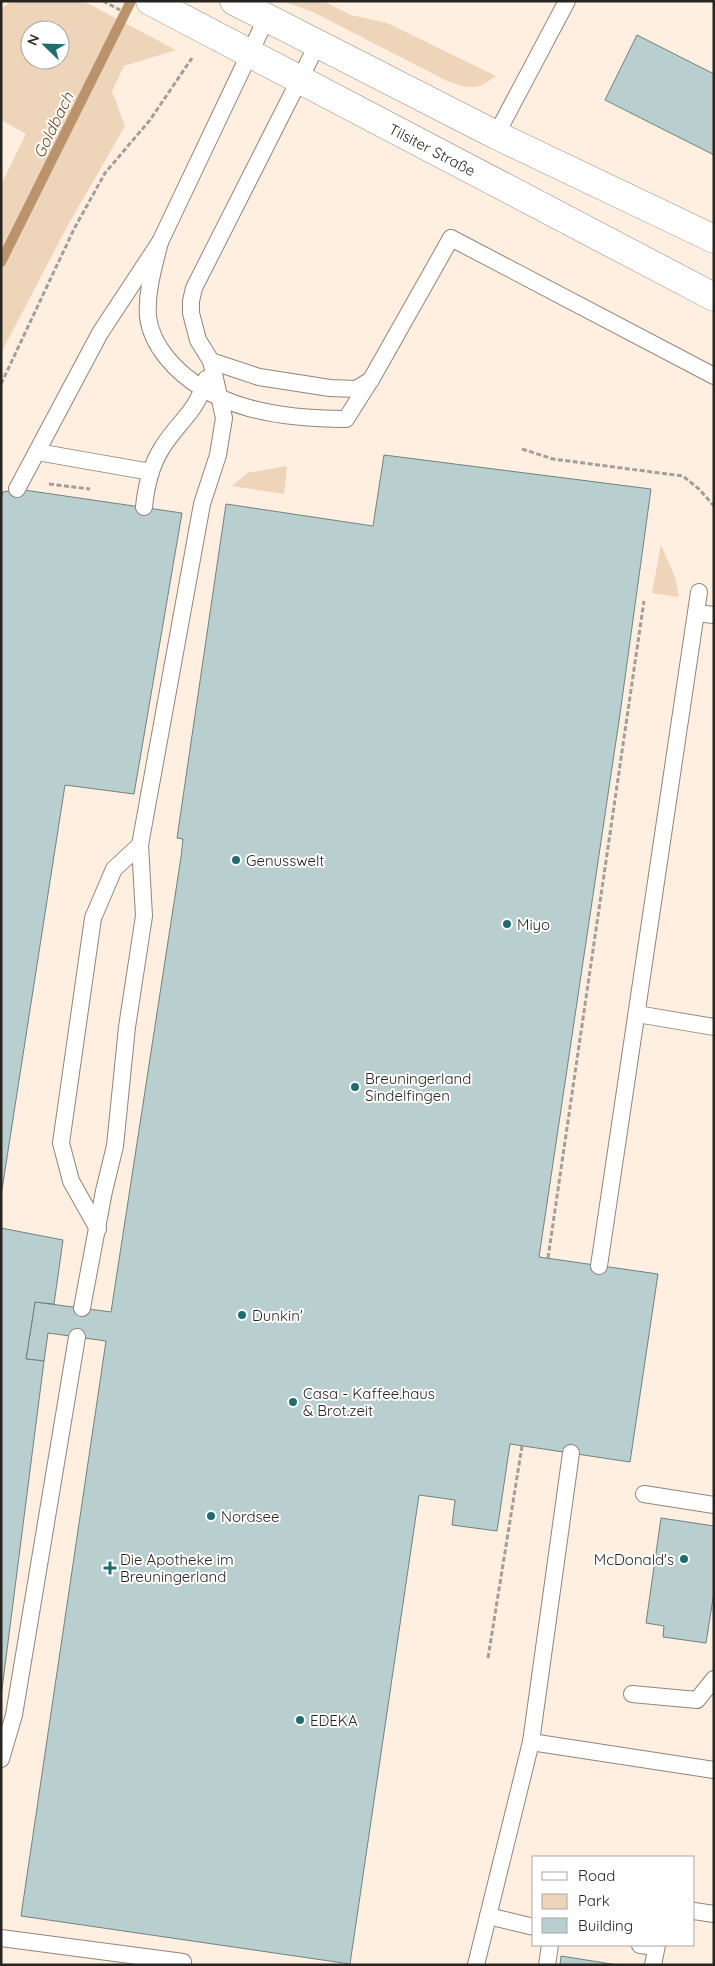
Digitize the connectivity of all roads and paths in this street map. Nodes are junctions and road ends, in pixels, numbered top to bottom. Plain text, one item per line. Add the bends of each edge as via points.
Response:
1 (234, 1) edge
2 (567, 1) edge
3 (162, 7) edge
4 (266, 19) junction
5 (317, 45) junction
6 (198, 50) dead end
7 (248, 54) junction
8 (298, 80) junction
9 (496, 135) junction
10 (705, 235) edge
11 (160, 242) junction
12 (709, 295) edge
13 (211, 362) junction
14 (714, 376) edge
15 (372, 378) junction
16 (1, 384) edge
17 (203, 389) junction
18 (219, 397) junction
19 (522, 450) dead end
20 (37, 452) junction
21 (151, 472) junction
22 (19, 485) joint
23 (97, 490) dead end
24 (714, 506) edge
25 (144, 507) dead end
26 (699, 592) dead end
27 (644, 601) dead end
28 (696, 613) junction
29 (714, 616) edge
30 (140, 846) junction
31 (637, 1014) junction
32 (714, 1027) edge
33 (98, 1229) junction
34 (548, 1258) dead end
35 (599, 1266) dead end
36 (82, 1308) dead end
37 (77, 1337) dead end
38 (522, 1446) dead end
39 (571, 1453) dead end
40 (644, 1494) dead end
41 (714, 1505) edge
42 (488, 1658) dead end
43 (714, 1679) edge
44 (632, 1694) dead end
45 (532, 1742) junction
46 (1, 1758) edge
47 (714, 1770) edge
48 (695, 1911) edge
49 (714, 1914) edge
50 (488, 1916) junction
51 (532, 1927) edge
52 (1, 1938) edge
53 (550, 1946) edge
54 (651, 1946) edge
55 (182, 1965) edge
56 (476, 1965) edge
57 (547, 1965) edge
58 (653, 1965) edge

1 - 4 main road
2 - 9 lane
3 - 7 main road, Tilsiter Straße
4 - 5 main road
4 - 7 lane
5 - 8 lane
5 - 9 main road
6 - 16 path via 150,120 105,173 74,229
7 - 8 main road, Tilsiter Straße
7 - 11 lane
8 - 12 main road, Tilsiter Straße
8 - 13 lane via 194,288 191,301 198,340
9 - 10 main road
11 - 17 lane via 150,280 148,317 153,336 177,370
11 - 20 lane via 100,332
13 - 15 lane via 259,376 348,390 359,388
13 - 17 lane
13 - 18 lane
14 - 15 lane via 451,238
15 - 18 lane via 346,419 290,417
17 - 18 lane
17 - 21 lane via 194,408 162,448
18 - 30 lane via 224,418 218,455 202,504
19 - 24 path via 554,459 683,476
20 - 21 lane
20 - 22 lane
21 - 25 lane
22 - 23 path
26 - 28 lane
27 - 34 path
28 - 29 lane
28 - 31 lane
30 - 33 lane via 144,916 115,1146
30 - 33 lane via 114,869 93,918 61,1143 70,1181
31 - 32 lane
31 - 35 lane
33 - 36 lane
37 - 46 lane via 14,1715
38 - 42 path
39 - 45 lane
40 - 41 lane
43 - 44 lane via 697,1700
45 - 47 lane
45 - 50 lane
48 - 49 lane
50 - 51 lane
50 - 56 lane
52 - 55 lane via 182,1962
53 - 57 lane
54 - 58 lane

